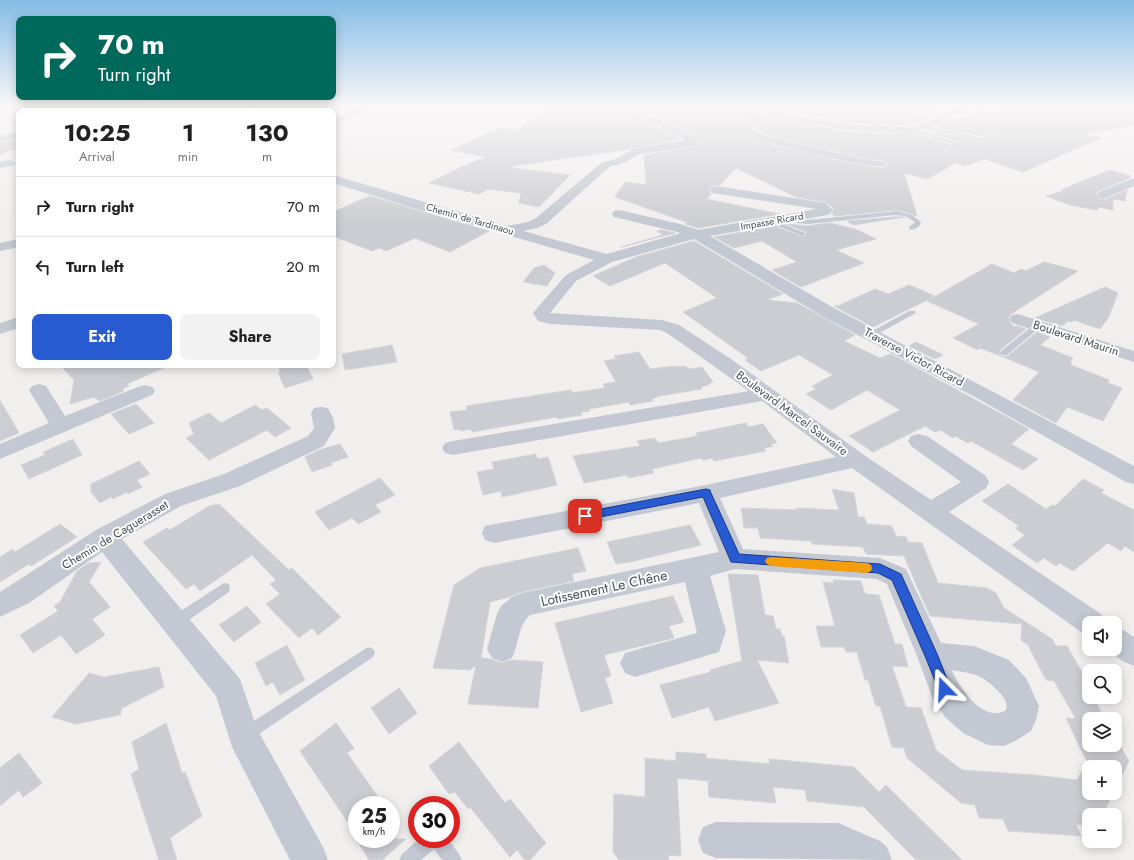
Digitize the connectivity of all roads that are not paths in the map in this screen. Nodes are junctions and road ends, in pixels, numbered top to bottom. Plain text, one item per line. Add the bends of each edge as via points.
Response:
1 (681, 146) edge
2 (796, 146) edge
3 (955, 146) edge
4 (950, 150) dead end
5 (880, 164) dead end
6 (336, 179) edge
7 (1134, 182) edge
8 (716, 190) dead end
9 (1103, 195) dead end
10 (619, 214) dead end
11 (779, 220) junction
12 (911, 228) dead end
13 (507, 230) junction
14 (696, 234) junction
15 (802, 234) dead end
16 (16, 244) edge
17 (0, 247) edge
18 (606, 259) junction
19 (912, 313) dead end
20 (1018, 319) dead end
21 (16, 323) edge
22 (1038, 326) junction
23 (0, 329) edge
24 (871, 334) junction
25 (1004, 353) dead end
26 (1134, 358) edge
27 (39, 390) dead end
28 (145, 391) dead end
29 (766, 394) junction
30 (321, 413) dead end
31 (61, 426) junction
32 (920, 441) dead end
33 (453, 448) dead end
34 (0, 452) edge
35 (856, 460) junction
36 (1134, 476) edge
37 (706, 493) junction
38 (931, 512) junction
39 (494, 533) dead end
40 (106, 537) junction
41 (735, 559) junction
42 (695, 569) junction
43 (224, 588) dead end
44 (0, 605) edge
45 (1082, 617) edge
46 (175, 622) junction
47 (1122, 645) edge
48 (502, 649) dead end
49 (368, 652) dead end
50 (1134, 653) edge
51 (932, 656) dead end
52 (635, 663) dead end
53 (244, 736) junction
54 (716, 840) dead end
55 (422, 848) edge
56 (443, 848) edge
57 (310, 860) edge
58 (408, 860) edge
59 (452, 860) edge
60 (874, 860) edge

1 - 13 street via 638,151 622,160 605,165 541,221
2 - 5 street
3 - 4 lane
6 - 13 street, Chemin de Tardinaou
7 - 9 street
8 - 11 street, Impasse Ricard via 821,206 827,210
10 - 14 street, Traverse Victor Ricard
11 - 12 lane via 808,222 903,213 918,222
11 - 14 street, Impasse Ricard
11 - 15 lane via 782,226
13 - 18 street, Chemin de Tardinaou
14 - 18 street, Impasse Ricard
14 - 24 street, Traverse Victor Ricard via 828,312
16 - 17 street
18 - 29 street, Boulevard Marcel Sauvaire via 571,278 542,313 544,317 662,325 724,363
19 - 24 lane
20 - 22 street, Boulevard Maurin
21 - 23 street
22 - 25 lane
22 - 26 street, Boulevard Maurin
24 - 36 street, Traverse Victor Ricard
27 - 31 street
28 - 31 street
29 - 33 street
29 - 35 street, Boulevard Marcel Sauvaire
30 - 40 street, Chemin de Caguerasset via 326,425 325,431 316,441 232,480 173,500
31 - 34 street
32 - 38 street via 978,482
35 - 37 street
35 - 38 street, Boulevard Marcel Sauvaire
37 - 39 street
37 - 41 street
38 - 45 street, Boulevard Marcel Sauvaire
40 - 44 street, Chemin de Caguerasset
40 - 46 street
41 - 42 street, Lotissement Le Chêne
41 - 51 street, Lotissement Le Chêne via 880,569 891,574 896,577
42 - 48 street, Lotissement Le Chêne via 522,604 511,614
42 - 52 street via 712,631 709,643
43 - 46 lane
46 - 53 street via 229,689
47 - 50 street
49 - 53 lane
53 - 57 street
54 - 60 street via 838,842 868,854
55 - 58 lane
56 - 59 lane

